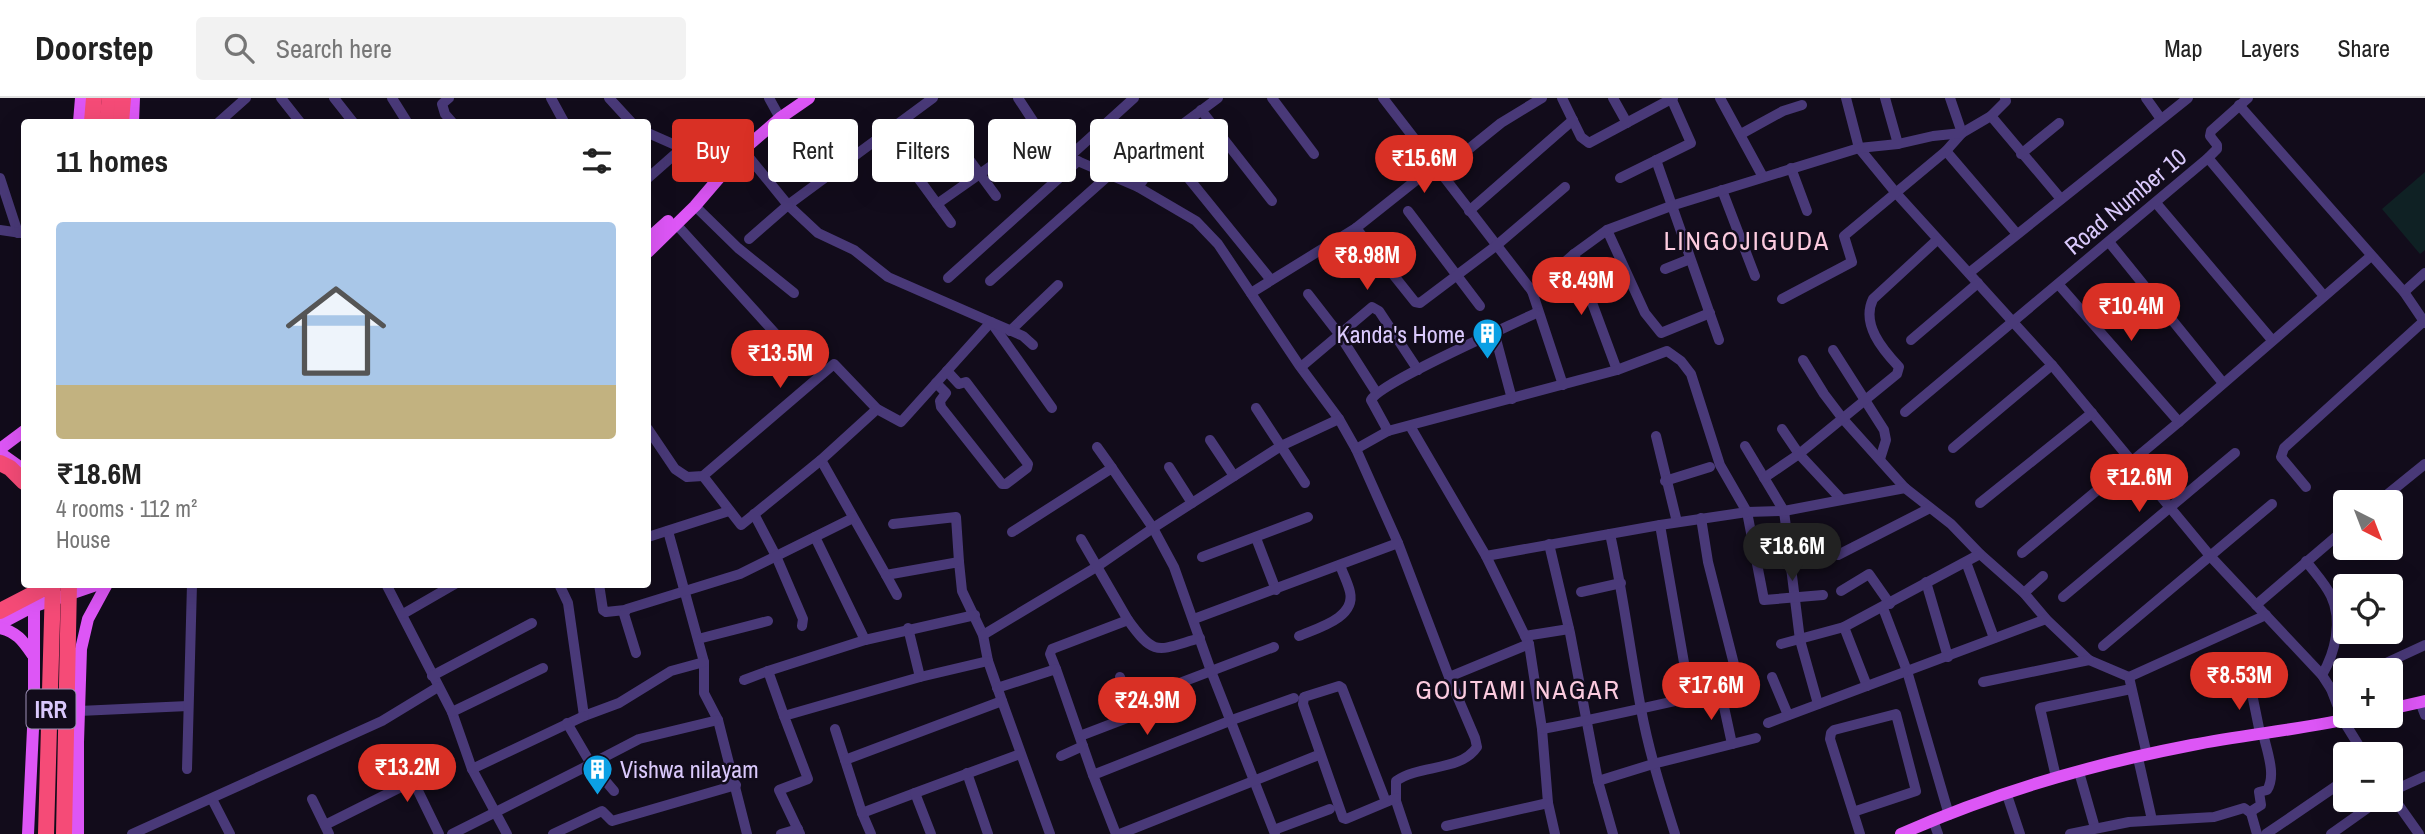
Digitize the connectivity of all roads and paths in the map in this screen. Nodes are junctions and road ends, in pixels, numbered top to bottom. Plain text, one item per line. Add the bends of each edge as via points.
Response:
1 (81, 98) edge
2 (94, 98) edge
3 (110, 98) edge
4 (123, 98) edge
5 (134, 98) edge
6 (246, 98) edge
7 (281, 98) edge
8 (334, 98) edge
9 (392, 98) edge
10 (449, 98) edge
11 (551, 98) edge
12 (769, 98) edge
13 (809, 98) edge
14 (933, 98) edge
15 (1018, 98) edge
16 (1133, 98) edge
17 (1218, 98) edge
18 (1272, 98) edge
19 (1383, 98) edge
20 (1542, 98) edge
21 (1562, 98) edge
22 (1613, 98) edge
23 (1671, 98) edge
24 (1720, 98) edge
25 (1777, 98) edge
26 (1846, 98) edge
27 (1885, 98) edge
28 (1950, 98) edge
29 (2005, 98) edge
30 (2146, 98) edge
31 (2188, 98) edge
32 (616, 100) edge
33 (2244, 102) edge
34 (1802, 104) dead end
35 (1201, 110) junction
36 (1783, 111) junction
37 (1991, 116) junction
38 (780, 118) junction
39 (79, 119) edge
40 (92, 119) edge
41 (107, 119) edge
42 (121, 119) edge
43 (132, 119) edge
44 (222, 119) edge
45 (294, 119) edge
46 (351, 119) edge
47 (405, 119) edge
48 (450, 119) edge
49 (562, 119) edge
50 (628, 119) edge
51 (906, 119) edge
52 (1033, 119) edge
53 (1189, 119) edge
54 (2161, 119) junction
55 (1573, 120) junction
56 (1627, 123) junction
57 (2059, 123) dead end
58 (1962, 132) junction
59 (651, 134) edge
60 (1741, 134) junction
61 (754, 140) edge
62 (672, 144) edge
63 (872, 144) edge
64 (1898, 144) junction
65 (1859, 148) junction
66 (1946, 151) junction
67 (1314, 154) dead end
68 (2021, 154) junction
69 (672, 157) edge
70 (1076, 157) edge
71 (2208, 158) junction
72 (1656, 160) junction
73 (754, 163) edge
74 (974, 167) edge
75 (1791, 168) junction
76 (988, 169) edge
77 (1437, 169) junction
78 (651, 175) edge
79 (980, 175) junction
80 (1763, 177) junction
81 (0, 178) edge
82 (1619, 178) dead end
83 (714, 182) edge
84 (921, 182) edge
85 (1050, 182) edge
86 (1101, 182) edge
87 (1124, 182) edge
88 (1141, 182) edge
89 (1192, 182) edge
90 (1138, 187) junction
91 (1565, 187) dead end
92 (1722, 190) junction
93 (706, 191) junction
94 (1896, 193) junction
95 (996, 196) dead end
96 (2061, 199) junction
97 (1272, 201) dead end
98 (2156, 203) junction
99 (937, 204) junction
100 (788, 205) junction
101 (695, 206) junction
102 (1671, 206) junction
103 (1408, 211) dead end
104 (1469, 211) junction
105 (1807, 211) dead end
106 (951, 223) dead end
107 (676, 224) junction
108 (1356, 228) junction
109 (0, 230) edge
110 (1607, 230) junction
111 (21, 233) edge
112 (2017, 234) junction
113 (651, 236) edge
114 (748, 239) dead end
115 (1937, 240) junction
116 (2109, 242) junction
117 (1497, 245) junction
118 (651, 249) edge
119 (1574, 254) junction
120 (2371, 256) junction
121 (1690, 259) junction
122 (1665, 269) dead end
123 (1969, 273) junction
124 (2425, 273) edge
125 (1456, 274) junction
126 (1755, 276) dead end
127 (948, 278) dead end
128 (1270, 279) junction
129 (990, 281) dead end
130 (1979, 283) junction
131 (1058, 285) dead end
132 (2059, 285) junction
133 (1532, 291) junction
134 (2404, 292) junction
135 (794, 293) dead end
136 (1251, 293) junction
137 (1308, 294) dead end
138 (2324, 296) junction
139 (1782, 299) dead end
140 (1480, 306) dead end
141 (1538, 312) junction
142 (1710, 313) junction
143 (991, 322) junction
144 (2424, 322) edge
145 (2014, 323) junction
146 (1010, 331) junction
147 (1661, 333) junction
148 (1339, 334) junction
149 (1496, 339) dead end
150 (1719, 340) dead end
151 (1911, 340) dead end
152 (2272, 340) junction
153 (783, 342) dead end
154 (1033, 345) dead end
155 (1833, 350) dead end
156 (1667, 351) junction
157 (1803, 360) dead end
158 (2052, 365) junction
159 (1301, 367) junction
160 (1418, 370) junction
161 (1617, 370) junction
162 (947, 371) junction
163 (936, 383) junction
164 (2223, 383) junction
165 (1563, 385) junction
166 (1376, 393) junction
167 (1512, 398) junction
168 (1867, 401) junction
169 (1052, 408) dead end
170 (1256, 408) dead end
171 (877, 409) junction
172 (1905, 412) dead end
173 (2092, 413) junction
174 (1339, 419) junction
175 (1843, 419) junction
176 (2179, 422) junction
177 (1410, 426) junction
178 (1782, 429) dead end
179 (1388, 431) junction
180 (651, 433) edge
181 (21, 434) edge
182 (1656, 436) dead end
183 (1210, 440) dead end
184 (1281, 446) junction
185 (1745, 446) dead end
186 (1097, 447) dead end
187 (1953, 448) dead end
188 (1356, 449) junction
189 (0, 452) edge
190 (2235, 453) dead end
191 (1800, 454) junction
192 (1880, 459) junction
193 (821, 460) junction
194 (2133, 460) junction
195 (2425, 464) edge
196 (1169, 467) dead end
197 (1710, 467) dead end
198 (21, 468) edge
199 (1112, 468) junction
200 (703, 476) junction
201 (1234, 476) junction
202 (1764, 478) junction
203 (21, 479) edge
204 (1665, 481) junction
205 (1305, 483) dead end
206 (2306, 487) dead end
207 (1905, 488) junction
208 (2393, 490) edge
209 (1840, 498) junction
210 (1192, 503) junction
211 (1980, 503) dead end
212 (2272, 504) dead end
213 (1930, 508) junction
214 (2171, 508) junction
215 (729, 510) junction
216 (1784, 510) junction
217 (1748, 512) junction
218 (754, 514) junction
219 (1308, 517) dead end
220 (853, 518) junction
221 (1701, 518) junction
222 (1677, 522) junction
223 (893, 524) dead end
224 (1660, 525) junction
225 (1153, 527) junction
226 (668, 531) junction
227 (1012, 532) dead end
228 (1610, 534) junction
229 (651, 536) edge
230 (815, 537) junction
231 (1256, 537) junction
232 (1081, 538) dead end
233 (2333, 539) edge
234 (1398, 543) junction
235 (1549, 544) junction
236 (1822, 552) dead end
237 (2022, 552) dead end
238 (1979, 554) junction
239 (1838, 555) dead end
240 (776, 556) junction
241 (1486, 556) junction
242 (2211, 557) junction
243 (1202, 558) dead end
244 (1790, 558) junction
245 (2306, 561) junction
246 (959, 562) junction
247 (1757, 562) junction
248 (1966, 562) junction
249 (1340, 565) junction
250 (1098, 566) junction
251 (886, 575) junction
252 (2043, 576) dead end
253 (1926, 582) junction
254 (1621, 583) junction
255 (30, 588) edge
256 (34, 588) edge
257 (43, 588) edge
258 (51, 588) edge
259 (69, 588) edge
260 (87, 588) edge
261 (105, 588) edge
262 (192, 588) edge
263 (388, 588) edge
264 (448, 588) edge
265 (561, 588) edge
266 (600, 588) edge
267 (1276, 590) junction
268 (685, 591) junction
269 (1841, 591) dead end
270 (1581, 592) dead end
271 (2024, 593) junction
272 (1823, 594) dead end
273 (897, 595) dead end
274 (2063, 597) dead end
275 (1794, 599) junction
276 (2333, 600) edge
277 (0, 605) edge
278 (2256, 605) junction
279 (1886, 606) junction
280 (32, 607) junction
281 (625, 610) junction
282 (0, 611) edge
283 (402, 614) junction
284 (975, 615) junction
285 (2266, 615) junction
286 (1194, 619) junction
287 (2046, 619) junction
288 (1128, 620) junction
289 (768, 621) dead end
290 (532, 623) dead end
291 (0, 626) edge
292 (802, 626) dead end
293 (1844, 626) junction
294 (908, 628) junction
295 (1569, 629) junction
296 (983, 635) junction
297 (1298, 636) dead end
298 (1200, 638) junction
299 (1994, 638) junction
300 (698, 639) junction
301 (865, 640) junction
302 (1527, 640) junction
303 (1800, 640) junction
304 (1781, 644) dead end
305 (2335, 644) edge
306 (2425, 645) edge
307 (2103, 646) dead end
308 (1274, 647) dead end
309 (32, 652) junction
310 (81, 653) junction
311 (636, 653) dead end
312 (1948, 657) junction
313 (2397, 658) edge
314 (2089, 660) junction
315 (988, 661) junction
316 (704, 662) junction
317 (543, 668) dead end
318 (1056, 669) junction
319 (768, 671) junction
320 (1211, 671) junction
321 (1907, 671) junction
322 (2322, 675) junction
323 (432, 676) junction
324 (920, 677) junction
325 (1120, 677) dead end
326 (1449, 677) junction
327 (1772, 677) dead end
328 (2129, 677) junction
329 (744, 680) dead end
330 (1983, 682) dead end
331 (2250, 684) dead end
332 (1867, 686) junction
333 (438, 687) junction
334 (997, 688) junction
335 (2131, 689) junction
336 (2331, 689) joint
337 (1721, 693) junction
338 (2333, 694) edge
339 (1690, 697) junction
340 (1294, 698) dead end
341 (1002, 701) junction
342 (2423, 701) edge
343 (1130, 702) junction
344 (1818, 704) junction
345 (188, 706) junction
346 (2403, 706) edge
347 (1641, 710) junction
348 (79, 711) junction
349 (452, 712) junction
350 (1788, 715) junction
351 (2425, 715) edge
352 (584, 716) junction
353 (784, 716) junction
354 (718, 720) junction
355 (1232, 720) junction
356 (1586, 721) junction
357 (2333, 722) edge
358 (567, 723) junction
359 (1768, 723) dead end
360 (835, 729) dead end
361 (1542, 729) junction
362 (2261, 733) junction
363 (1756, 738) dead end
364 (1081, 741) junction
365 (1732, 744) junction
366 (1020, 754) junction
367 (1061, 756) dead end
368 (1316, 756) dead end
369 (2142, 756) junction
370 (402, 760) dead end
371 (845, 760) junction
372 (591, 764) junction
373 (1653, 764) junction
374 (187, 769) dead end
375 (472, 769) junction
376 (2079, 772) junction
377 (967, 774) junction
378 (1093, 775) junction
379 (2425, 776) edge
380 (2056, 778) junction
381 (1254, 780) junction
382 (1598, 780) junction
383 (413, 781) junction
384 (736, 785) junction
385 (2403, 786) edge
386 (2333, 788) edge
387 (614, 791) dead end
388 (1390, 792) junction
389 (915, 793) junction
390 (2007, 795) junction
391 (212, 799) junction
392 (312, 800) dead end
393 (1548, 803) junction
394 (1330, 809) dead end
395 (2403, 810) edge
396 (1853, 812) junction
397 (2250, 812) junction
398 (2363, 812) edge
399 (862, 813) junction
400 (495, 814) junction
401 (1949, 815) junction
402 (1933, 820) junction
403 (2152, 821) junction
404 (1446, 826) dead end
405 (2095, 828) junction
406 (327, 830) edge
407 (799, 831) edge
408 (1275, 832) edge
409 (2334, 833) edge
410 (29, 834) edge
411 (47, 834) edge
412 (64, 834) edge
413 (78, 834) edge
414 (132, 834) edge
415 (230, 834) edge
416 (439, 834) edge
417 (452, 834) edge
418 (507, 834) edge
419 (553, 834) edge
420 (747, 834) edge
421 (781, 834) edge
422 (871, 834) edge
423 (930, 834) edge
424 (988, 834) edge
425 (1050, 834) edge
426 (1118, 834) edge
427 (1408, 834) edge
428 (1555, 834) edge
429 (1613, 834) edge
430 (1675, 834) edge
431 (1860, 834) edge
432 (1901, 834) edge
433 (1938, 834) edge
434 (2020, 834) edge
435 (2070, 834) edge
436 (2257, 834) edge
437 (2266, 834) edge
438 (2420, 834) edge

1 - 39 main road
2 - 40 highway
3 - 41 highway
4 - 42 highway
5 - 43 main road
6 - 44 street
7 - 45 street
8 - 46 street
9 - 47 street
10 - 48 street via 442,108
11 - 49 street
12 - 38 street
13 - 38 main road
14 - 51 street
15 - 52 street
16 - 70 street
17 - 35 street
18 - 67 street
19 - 77 street
20 - 77 street
21 - 55 street
22 - 56 street
23 - 56 street
23 - 72 street via 1691,143
24 - 60 street
25 - 36 street
26 - 65 street
27 - 64 street
28 - 58 street
29 - 37 street
30 - 54 street
31 - 54 street
32 - 50 street
33 - 71 street, Road Number 10 via 2211,131 2217,149
33 - 120 street
34 - 36 street
35 - 53 street
35 - 97 street
36 - 60 street
37 - 58 street
37 - 68 street
38 - 61 main road
54 - 96 street
55 - 56 street via 1581,137 1589,142
55 - 104 street
57 - 68 street
58 - 64 street
58 - 66 street
59 - 62 street
60 - 80 street
63 - 100 street
64 - 65 street
65 - 75 street
65 - 94 street
66 - 94 street
66 - 112 street
68 - 96 street
69 - 78 street
71 - 98 street, Road Number 10
71 - 138 street
72 - 82 street
72 - 102 street
73 - 100 street
74 - 79 street
75 - 80 street
75 - 105 street
76 - 79 street
77 - 104 street
77 - 108 street
79 - 95 street
79 - 99 street
80 - 92 street
81 - 111 street
83 - 93 main road
84 - 99 street
85 - 127 street
86 - 129 street
87 - 90 street
88 - 90 street
89 - 128 street
90 - 136 street via 1196,221 1218,244
91 - 117 street
92 - 102 street
92 - 126 street
93 - 101 main road
93 - 113 main road via 689,200
94 - 115 street
94 - 139 street via 1844,236 1852,262
96 - 112 street
98 - 116 street, Road Number 10
98 - 152 street
99 - 106 street
100 - 114 street
100 - 143 street via 818,233 854,250 888,277
101 - 107 main road
101 - 135 street
102 - 110 street
102 - 121 street
103 - 125 street
104 - 117 street
107 - 118 main road
107 - 153 street
108 - 125 street via 1416,303
108 - 128 street
109 - 111 street
110 - 119 street
110 - 147 street via 1645,313
112 - 123 street
115 - 123 street
115 - 168 street via 1870,305 1868,322 1899,370
116 - 132 street, Road Number 10
116 - 164 street
117 - 125 street
117 - 133 street
119 - 133 street
119 - 161 street
120 - 134 street
120 - 138 street
121 - 122 street
121 - 142 street
123 - 130 street
124 - 134 street
125 - 140 street
128 - 136 street
130 - 145 street
130 - 151 street
131 - 146 street
132 - 145 street, Road Number 10
132 - 176 street
133 - 141 street
134 - 144 street
136 - 159 street
137 - 148 street
138 - 152 street
141 - 160 street
141 - 165 street
142 - 147 street
142 - 150 street
143 - 146 street
143 - 162 street
143 - 169 street
144 - 206 street via 2284,448 2281,457
145 - 158 street
145 - 172 street, Road Number 10
146 - 154 street
147 - 156 street
148 - 159 street
148 - 160 street via 1367,309 1376,308
148 - 166 street
149 - 167 street
152 - 164 street
155 - 168 street
156 - 161 street
156 - 217 street via 1691,374 1720,465
157 - 175 street
158 - 173 street
158 - 187 street
159 - 174 street
160 - 166 street
161 - 165 street
162 - 163 street
162 - 163 street via 959,384 966,382 1027,468 1002,484 941,407 946,393
163 - 171 street via 901,422
164 - 176 street
165 - 167 street
166 - 179 street via 1371,400
167 - 177 street
168 - 175 street
168 - 192 street via 1886,435
170 - 184 street
171 - 193 street
171 - 200 street via 834,364
173 - 194 street
173 - 211 street
174 - 184 street
174 - 188 street
175 - 191 street
175 - 192 street
176 - 194 street
177 - 179 street
177 - 241 street
178 - 191 street
179 - 188 street
180 - 200 street via 676,469 687,477
181 - 189 main road
182 - 204 street
183 - 201 street
184 - 201 street
184 - 205 street
185 - 202 street
186 - 199 street
188 - 234 street
189 - 198 main road
189 - 203 highway
190 - 214 street
191 - 202 street
191 - 209 street
192 - 207 street
193 - 218 street
193 - 220 street
194 - 214 street
194 - 237 street
195 - 208 street
196 - 210 street
197 - 204 street
199 - 225 street
199 - 227 street
200 - 215 street
201 - 210 street
202 - 216 street
204 - 222 street
207 - 209 street
207 - 213 street
209 - 216 street
210 - 225 street
212 - 242 street
213 - 238 street
213 - 239 street
214 - 242 street
214 - 274 street
215 - 218 street via 741,525
215 - 226 street
216 - 217 street
216 - 244 street
217 - 221 street
217 - 247 street
218 - 240 street
219 - 231 street
220 - 230 street
220 - 251 street
221 - 222 street
221 - 337 street via 1738,680 1736,687
222 - 224 street
223 - 246 street via 956,517
224 - 228 street
224 - 339 street
225 - 250 street
225 - 286 street
226 - 229 street
226 - 268 street
228 - 235 street
228 - 254 street
230 - 240 street
230 - 301 street
231 - 243 street
231 - 267 street
232 - 250 street
233 - 245 street
234 - 249 street
234 - 326 street
235 - 241 street
235 - 295 street
236 - 244 street
238 - 248 street
238 - 271 street
240 - 268 street via 740,574
240 - 292 street
241 - 302 street
242 - 278 street
242 - 307 street
244 - 247 street
244 - 275 street
245 - 276 street
245 - 278 street
246 - 251 street
246 - 284 street via 962,591
247 - 275 street via 1764,600
248 - 253 street
248 - 299 street
249 - 267 street
249 - 297 street via 1350,604 1334,621
250 - 288 street
250 - 296 street
251 - 273 street
252 - 271 street
253 - 279 street
253 - 312 street
254 - 270 street
254 - 347 street
255 - 277 main road
256 - 280 main road, IRR
257 - 282 highway, bridge
258 - 411 highway, IRR, bridge
259 - 412 highway, IRR, bridge
260 - 280 main road
261 - 310 main road via 88,619
262 - 345 street
263 - 283 street
264 - 283 street
265 - 352 street via 568,603
266 - 281 street via 603,610
267 - 286 street
268 - 281 street
268 - 300 street
269 - 279 street via 1869,575
271 - 287 street
272 - 275 street
275 - 303 street
278 - 285 street
279 - 293 street
279 - 321 street
280 - 291 main road
280 - 309 main road, IRR
281 - 311 street
283 - 323 street
284 - 294 street
284 - 296 street
285 - 322 street
285 - 328 street
286 - 298 street
287 - 299 street
287 - 314 street
288 - 298 street via 1150,647 1160,649
288 - 318 street via 1052,649
289 - 300 street
290 - 323 street
291 - 309 main road via 20,637
293 - 303 street
293 - 332 street
294 - 301 street
294 - 324 street
295 - 302 street
295 - 356 street
296 - 315 street
298 - 320 street
299 - 312 street
300 - 316 street
301 - 319 street
302 - 326 street
302 - 361 street
303 - 304 street
303 - 344 street
305 - 322 street
306 - 313 street
308 - 320 street
309 - 310 main road via 46,643 63,642
309 - 410 main road, IRR
310 - 348 main road
312 - 321 street
314 - 328 street
314 - 330 street
315 - 324 street
315 - 334 street
316 - 352 street via 671,671 619,703
316 - 354 street via 704,693
317 - 349 street
318 - 334 street
318 - 364 street
319 - 329 street
319 - 353 street
320 - 343 street
320 - 355 street
321 - 332 street
321 - 401 street
322 - 336 street
323 - 333 street
324 - 353 street
325 - 343 street
326 - 388 street via 1477,747 1464,761 1404,775
327 - 350 street
328 - 335 street
331 - 362 street
332 - 344 street
333 - 349 street
333 - 391 street via 382,721
334 - 341 street
335 - 369 street
335 - 380 street via 2040,708
336 - 338 street
337 - 339 street
337 - 365 street
339 - 347 street
340 - 355 street
341 - 366 street
341 - 371 street
342 - 346 main road
342 - 351 street
343 - 364 street via 1127,718
344 - 350 street
345 - 348 street
345 - 374 street
347 - 356 street
347 - 373 street
348 - 413 main road
349 - 375 street
350 - 359 street
352 - 358 street
353 - 407 street via 808,779 779,790
354 - 372 street via 639,739
354 - 384 street
355 - 378 street
355 - 381 street
356 - 361 street
356 - 382 street
357 - 362 main road
358 - 372 street
358 - 375 street
360 - 371 street
361 - 393 street
362 - 369 main road
362 - 397 street via 2271,784 2259,793 2261,805
363 - 365 street
364 - 367 street
364 - 378 street
365 - 373 street
366 - 377 street
366 - 425 street
368 - 381 street
369 - 376 main road
369 - 403 street
370 - 383 street
371 - 399 street
372 - 387 street
372 - 400 street
373 - 382 street
373 - 430 street
375 - 400 street
376 - 380 main road
376 - 405 street
377 - 389 street
377 - 424 street
378 - 426 street
379 - 385 street
380 - 390 main road
381 - 408 street
381 - 426 street
382 - 429 street
383 - 406 street
383 - 416 street
384 - 419 street via 612,821 602,811
384 - 420 street
386 - 437 street
388 - 388 street via 1342,688 1304,697 1343,818
388 - 427 street
389 - 399 street
389 - 423 street
390 - 401 main road
390 - 434 street
391 - 414 street
391 - 415 street
392 - 406 street
393 - 404 street
393 - 428 street
394 - 408 street
395 - 438 street
396 - 396 street via 1831,733 1896,714 1916,791
396 - 431 street
397 - 403 street via 2245,808 2214,817
397 - 436 street
398 - 409 street
399 - 422 street
400 - 417 street
400 - 418 street
401 - 402 main road
402 - 432 main road
402 - 433 street
403 - 405 street
405 - 435 street
407 - 421 street

